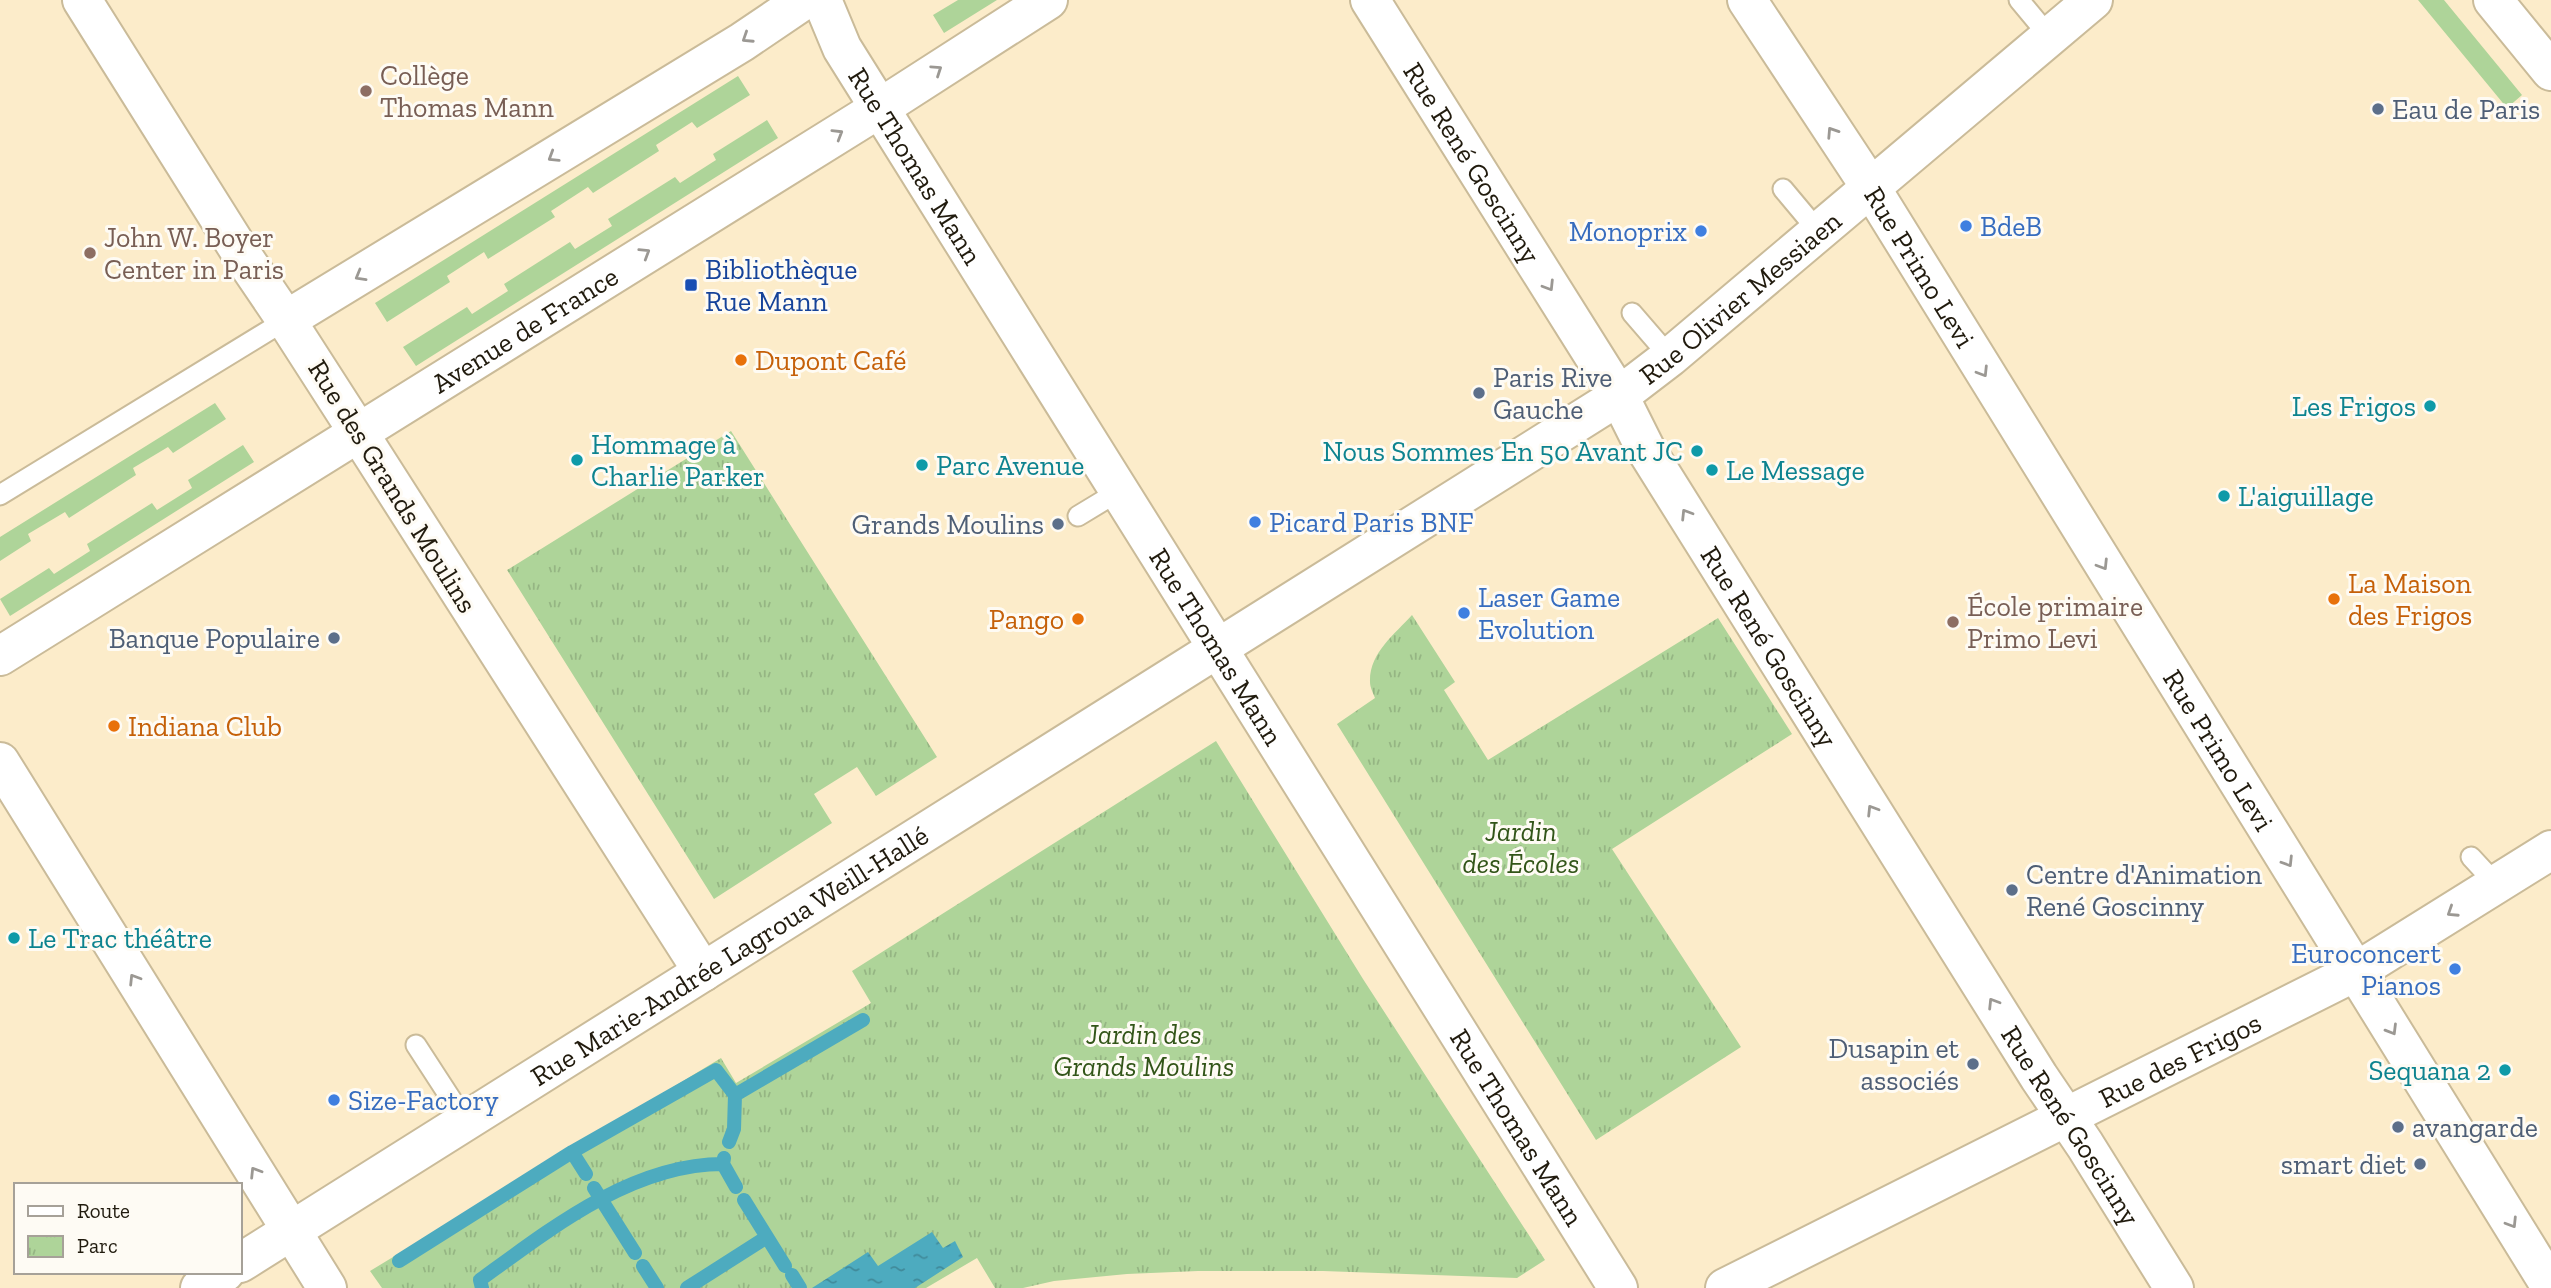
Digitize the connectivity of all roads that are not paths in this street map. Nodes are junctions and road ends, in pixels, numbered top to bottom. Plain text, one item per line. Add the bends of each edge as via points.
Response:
1 (82, 0) edge
2 (804, 0) edge
3 (822, 0) edge
4 (1048, 0) edge
5 (1370, 0) edge
6 (1747, 0) edge
7 (2019, 0) edge
8 (2093, 0) edge
9 (2493, 0) edge
10 (2049, 36) junction
11 (2551, 71) edge
12 (880, 108) junction
13 (1871, 188) junction
14 (1783, 189) dead end
15 (1819, 232) junction
16 (1632, 313) dead end
17 (286, 320) junction
18 (1670, 357) junction
19 (1619, 396) junction
20 (358, 432) junction
21 (1121, 490) junction
22 (0, 495) edge
23 (1079, 516) dead end
24 (1219, 648) junction
25 (0, 656) edge
26 (0, 762) edge
27 (2551, 850) edge
28 (2357, 971) junction
29 (703, 972) junction
30 (416, 1045) dead end
31 (2066, 1116) junction
32 (466, 1122) junction
33 (290, 1231) junction
34 (242, 1262) edge
35 (222, 1274) edge
36 (2551, 1287) edge
37 (200, 1288) edge
38 (327, 1288) edge
39 (1618, 1288) edge
40 (1725, 1288) edge
41 (2174, 1288) edge

1 - 17 street, Rue des Grands Moulins
2 -> 17 street
3 - 12 street, Rue Thomas Mann via 842,48
12 -> 4 street, Avenue de France
5 -> 19 street, Rue René Goscinny
13 -> 6 street, Rue Primo Levi
7 - 10 lane
8 - 10 street, Rue Olivier Messiaen
9 - 11 street
10 - 13 street, Rue Olivier Messiaen
20 -> 12 street, Avenue de France
12 - 21 street, Rue Thomas Mann
13 - 15 street, Rue Olivier Messiaen
13 -> 28 street, Rue Primo Levi
14 - 15 lane
15 - 18 street, Rue Olivier Messiaen
16 - 18 lane
17 - 20 street, Rue des Grands Moulins
17 - 22 lane
18 - 19 street, Rue Olivier Messiaen
19 - 24 street, Rue Olivier Messiaen
31 -> 19 street, Rue René Goscinny via 1645,448
20 - 25 street, Avenue de France
20 - 29 street, Rue des Grands Moulins
21 - 23 lane
21 - 24 street, Rue Thomas Mann
24 - 29 street, Rue Marie-Andrée Lagroua Weill-Hallé
24 - 39 street, Rue Thomas Mann
33 -> 26 street
27 -> 28 street, Rue des Frigos via 2483,870 2385,956
28 - 31 street, Rue des Frigos
28 -> 36 street, Rue Primo Levi
29 - 32 street, Rue Marie-Andrée Lagroua Weill-Hallé
30 - 32 lane
31 - 40 street, Rue des Frigos
31 - 41 street, Rue René Goscinny
32 - 33 street, Rue Marie-Andrée Lagroua Weill-Hallé
33 - 34 street, Rue Marie-Andrée Lagroua Weill-Hallé
33 - 38 street
35 - 37 street

